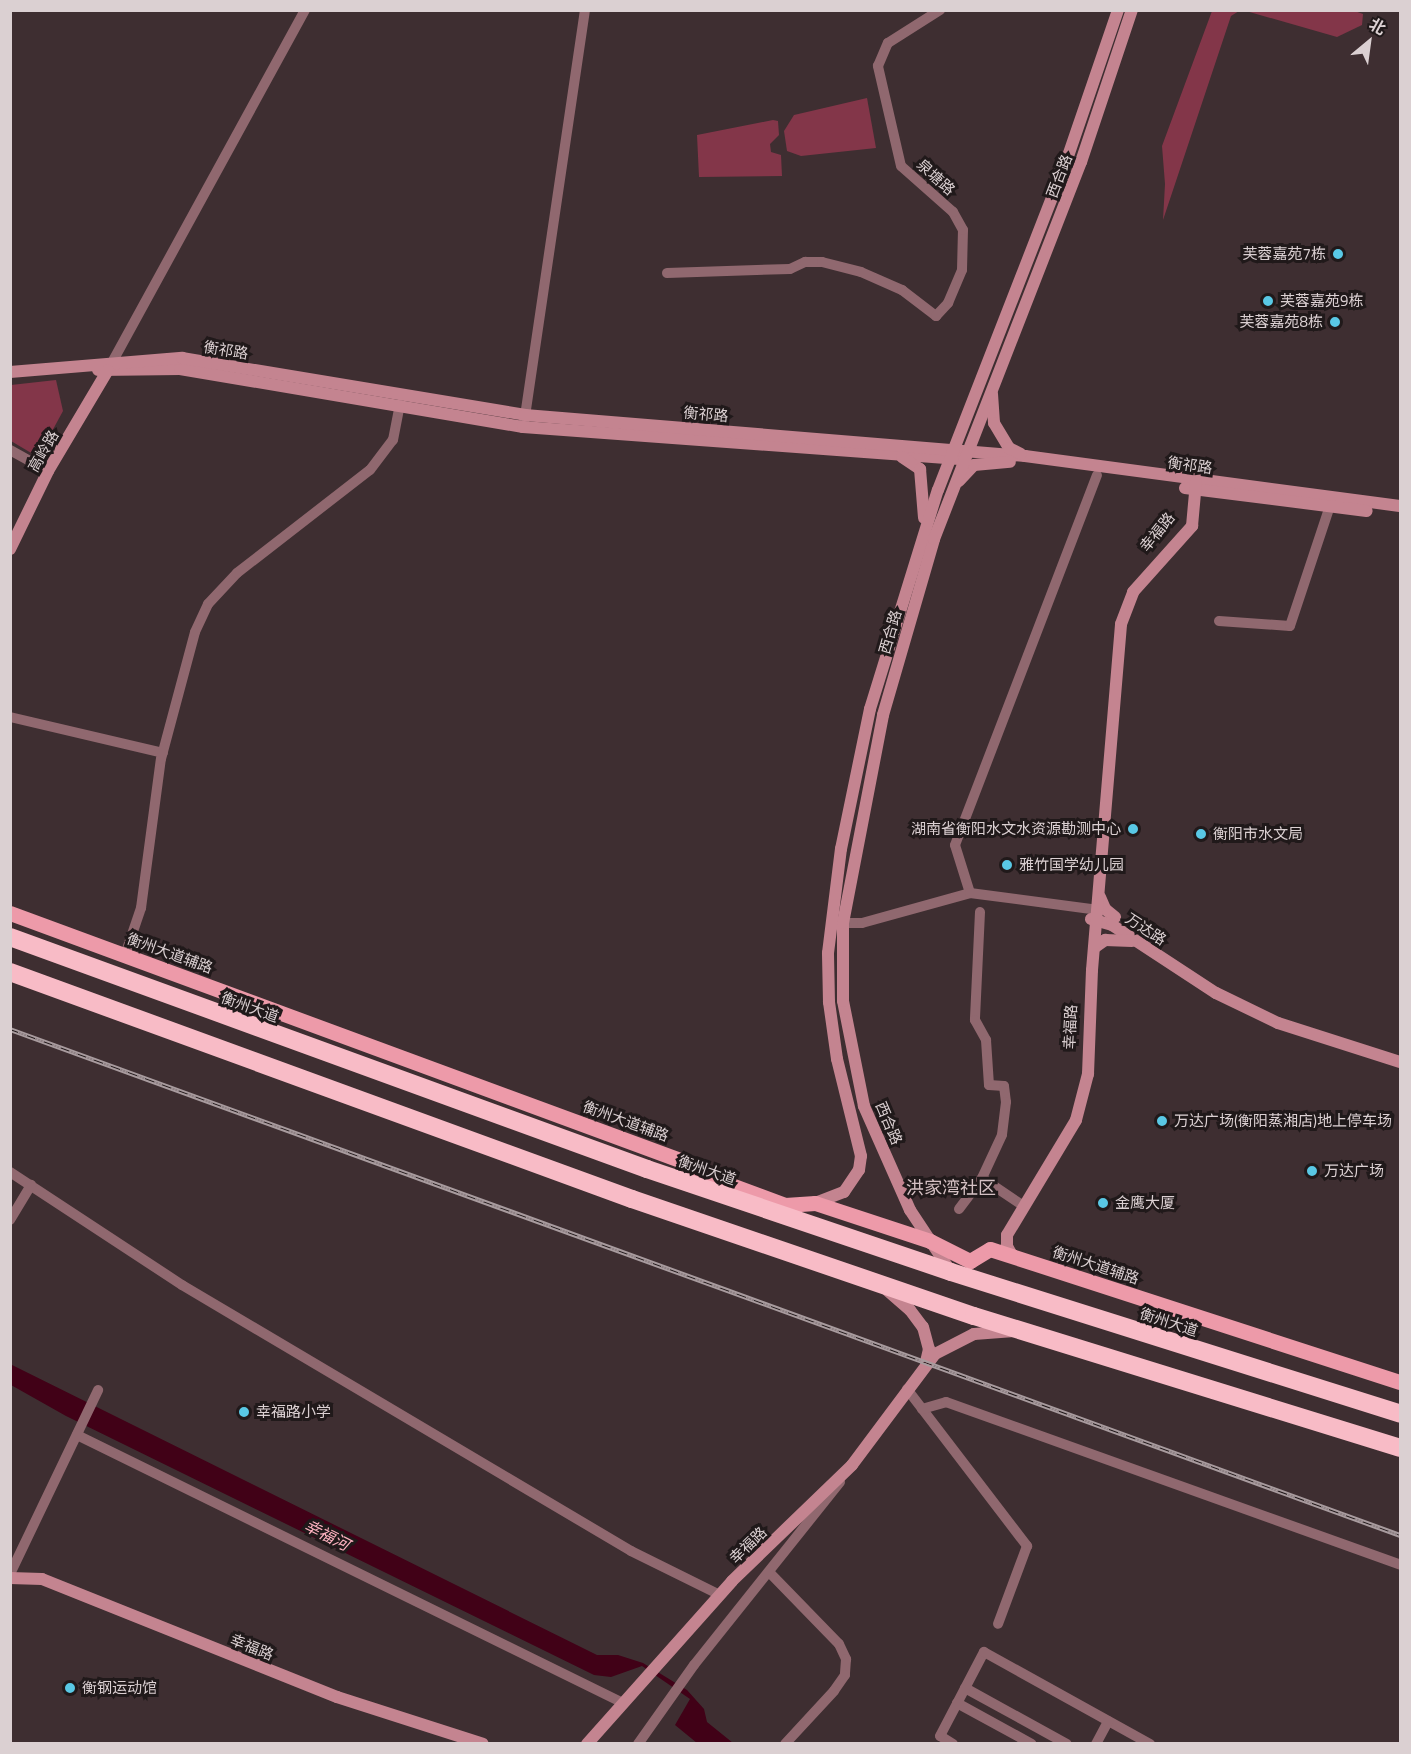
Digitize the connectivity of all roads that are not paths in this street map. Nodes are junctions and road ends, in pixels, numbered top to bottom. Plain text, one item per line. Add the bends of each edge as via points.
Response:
1 (305, 10) edge
2 (585, 10) edge
3 (940, 10) edge
4 (1118, 10) edge
5 (1132, 10) edge
6 (667, 273) dead end
7 (110, 366) junction
8 (10, 372) edge
9 (10, 377) edge
10 (993, 381) junction
11 (400, 405) junction
12 (971, 406) junction
13 (524, 421) junction
14 (919, 447) junction
15 (10, 450) edge
16 (895, 454) junction
17 (952, 454) junction
18 (965, 455) junction
19 (1025, 456) junction
20 (1010, 462) junction
21 (48, 471) junction
22 (1097, 475) junction
23 (1195, 486) junction
24 (951, 495) junction
25 (1330, 504) junction
26 (1401, 506) edge
27 (1401, 514) edge
28 (923, 535) junction
29 (10, 549) edge
30 (1220, 621) dead end
31 (10, 717) edge
32 (163, 753) junction
33 (970, 893) junction
34 (1099, 894) junction
35 (980, 912) dead end
36 (10, 913) edge
37 (1094, 916) junction
38 (1115, 917) junction
39 (843, 923) junction
40 (10, 937) edge
41 (1138, 942) junction
42 (1094, 948) junction
43 (125, 955) junction
44 (10, 972) edge
45 (1401, 1054) edge
46 (1401, 1062) edge
47 (1074, 1114) junction
48 (10, 1172) edge
49 (982, 1178) junction
50 (31, 1185) junction
51 (815, 1203) junction
52 (1019, 1203) junction
53 (778, 1208) junction
54 (958, 1209) dead end
55 (10, 1220) edge
56 (930, 1241) junction
57 (990, 1249) junction
58 (1013, 1257) junction
59 (970, 1261) junction
60 (951, 1272) junction
61 (874, 1282) junction
62 (1021, 1331) junction
63 (925, 1364) junction
64 (1401, 1382) edge
65 (907, 1389) junction
66 (96, 1394) dead end
67 (922, 1409) junction
68 (1401, 1414) edge
69 (78, 1432) junction
70 (1401, 1448) edge
71 (852, 1465) junction
72 (1401, 1565) edge
73 (769, 1572) junction
74 (10, 1576) edge
75 (720, 1595) junction
76 (998, 1624) dead end
77 (965, 1688) junction
78 (623, 1703) junction
79 (957, 1703) junction
80 (1108, 1721) junction
81 (483, 1743) edge
82 (587, 1743) edge
83 (638, 1743) edge
84 (785, 1743) edge
85 (953, 1743) edge
86 (1032, 1743) edge
87 (1067, 1743) edge
88 (1096, 1743) edge
89 (1150, 1743) edge

1 - 7 street
2 - 13 street
3 - 6 street, 泉塘路 via 888,44 878,66 902,166 953,212 963,230 962,270 948,303 936,316 902,290 861,272 822,262 805,261 790,269
4 - 12 street, 西合路 via 1066,162
5 - 10 street, 西合路 via 1081,162
7 - 8 street, 衡祁路
7 - 9 street, 衡祁路
7 - 11 street, 衡祁路 via 180,369
7 - 13 street, 衡祁路 via 182,358
7 - 21 street, 高岭路
10 - 18 street, 西合路
10 - 19 street via 994,423 1009,448
11 - 13 street, 衡祁路
11 - 32 street via 393,440 370,470 237,573 208,604 195,632
12 - 14 street via 954,434
12 - 17 street, 西合路
13 - 14 street, 衡祁路
13 - 16 street, 衡祁路
14 - 17 street, 衡祁路
15 - 21 street
16 - 17 street, 衡祁路
16 - 28 street via 920,469 925,501
17 - 18 street, 衡祁路
17 - 28 street, 西合路
18 - 19 street, 衡祁路
18 - 20 street, 衡祁路
18 - 24 street, 西合路
19 - 23 street, 衡祁路
20 - 22 street, 衡祁路
20 - 24 street via 974,465
21 - 29 street, 高岭路
22 - 23 street, 衡祁路
22 - 33 street via 955,845
23 - 25 street, 衡祁路
23 - 34 street, 幸福路 via 1192,526 1133,592 1121,624
23 - 37 street, 幸福路 via 1186,524 1128,589 1117,622
24 - 39 street, 西合路 via 883,715
25 - 26 street, 衡祁路
25 - 27 street, 衡祁路
25 - 30 street via 1290,626
28 - 51 street, 西合路 via 870,710 830,921 829,1002 837,1059 859,1140 859,1170 844,1192
31 - 32 street
32 - 43 street via 141,908
33 - 37 street
33 - 39 street via 862,923
34 - 37 street, 幸福路
34 - 38 street via 1105,909
35 - 49 street via 975,1020 986,1040 988,1085 1004,1086 1006,1102 1002,1135
36 - 43 main road, 衡州大道辅路
37 - 38 street, 万达路
37 - 41 street, 万达路
37 - 42 street, 幸福路
37 - 47 street, 幸福路 via 1082,1074
38 - 45 street, 万达路 via 1219,987 1281,1016
39 - 56 street, 西合路 via 843,1001 864,1106 910,1210
40 - 53 highway, 衡州大道 via 267,1032
41 - 42 street via 1118,938
41 - 46 street, 万达路 via 1216,993 1278,1023
42 - 47 street, 幸福路 via 1088,1074
43 - 53 main road, 衡州大道辅路 via 688,1163 696,1172
44 - 61 highway via 632,1199
47 - 52 street, 幸福路
47 - 58 street, 幸福路 via 1007,1235 1006,1246
48 - 50 street
49 - 52 street
49 - 54 street
50 - 55 street
50 - 75 street via 182,1285 631,1551
51 - 53 main road, 衡州大道辅路
51 - 56 main road, 衡州大道辅路
52 - 57 street, 幸福路
53 - 60 highway, 衡州大道
56 - 59 main road, 衡州大道辅路
56 - 60 street, 西合路
57 - 58 main road, 衡州大道辅路
57 - 59 main road
58 - 64 main road, 衡州大道辅路
59 - 60 highway
60 - 68 highway, 衡州大道
61 - 62 highway
61 - 63 street via 918,1318 928,1338
62 - 63 street, 幸福路 via 965,1337 943,1348
62 - 70 highway
63 - 65 street, 幸福路
65 - 67 street
65 - 71 street, 幸福路
66 - 69 street
67 - 72 street via 946,1402
67 - 76 street via 1028,1546
69 - 74 street
69 - 78 street
71 - 73 street
71 - 75 street, 幸福路
73 - 83 street
73 - 84 street via 839,1644 846,1659 845,1675 834,1691
74 - 81 street, 幸福路 via 42,1579 337,1697
75 - 78 street, 幸福路
77 - 79 street
77 - 80 street via 984,1652
77 - 87 street
78 - 82 street, 幸福路
79 - 85 street via 940,1736
79 - 86 street
80 - 88 street
80 - 89 street

